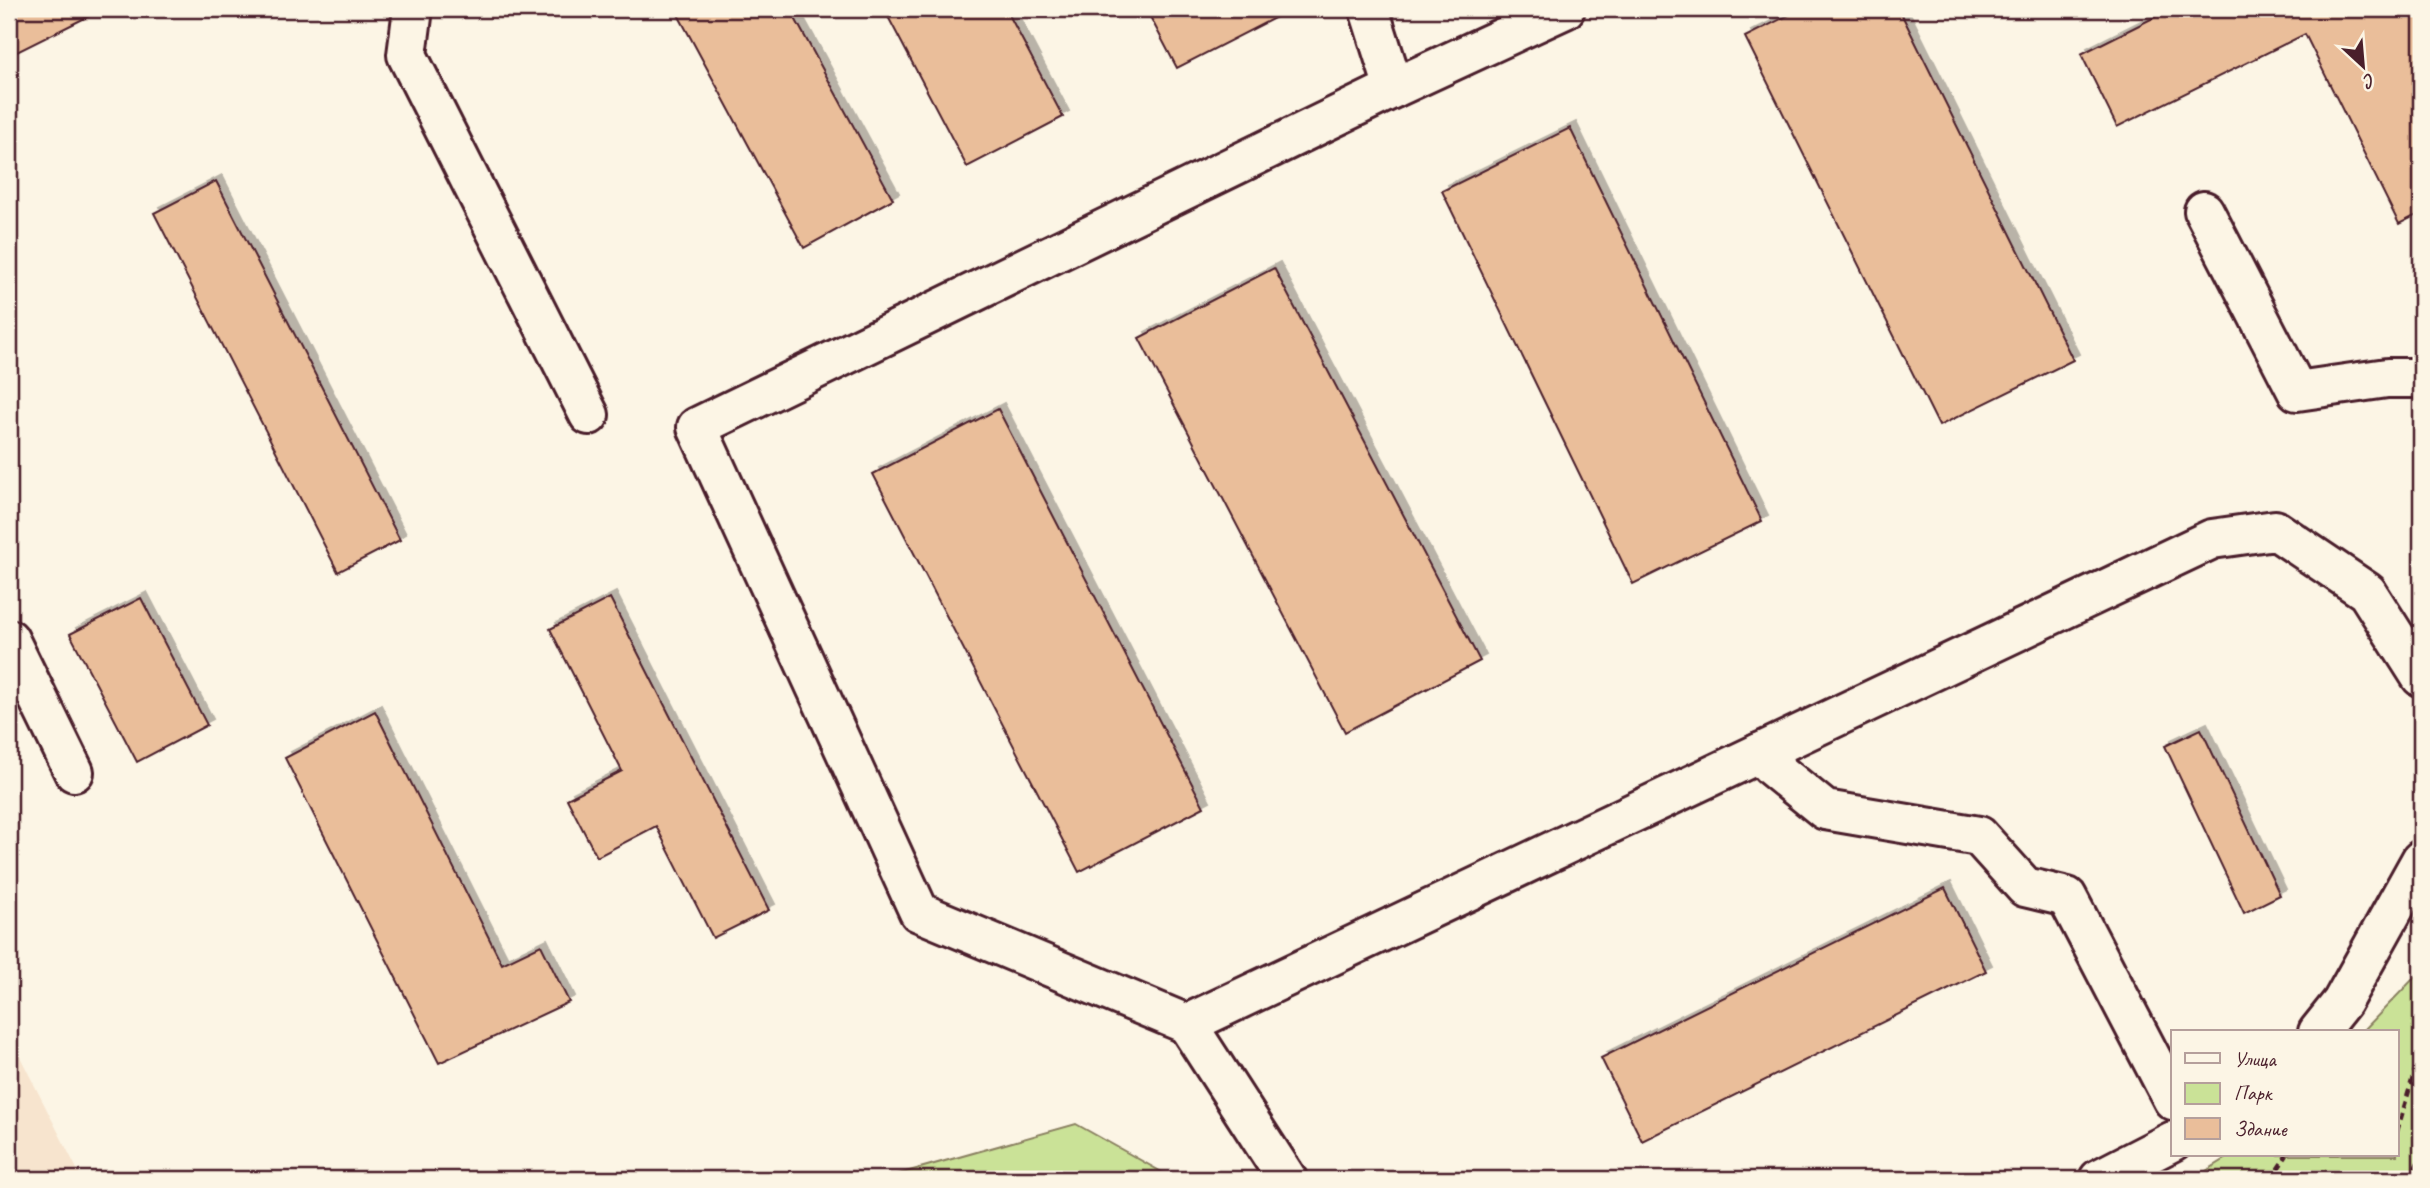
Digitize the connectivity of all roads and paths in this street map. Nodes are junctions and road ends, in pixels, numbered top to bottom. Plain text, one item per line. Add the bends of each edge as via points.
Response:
1 (413, 9) edge
2 (1369, 9) edge
3 (1565, 9) edge
4 (1394, 88) junction
5 (2204, 211) dead end
6 (2421, 378) edge
7 (589, 415) dead end
8 (9, 639) edge
9 (2421, 677) edge
10 (1759, 752) junction
11 (74, 772) dead end
12 (2421, 860) edge
13 (2421, 997) edge
14 (1187, 1024) junction
15 (2320, 1030) edge
16 (2171, 1096) edge
17 (2398, 1128) edge
18 (2171, 1142) edge
19 (2286, 1156) edge
20 (2421, 1157) edge
21 (1287, 1179) edge
22 (2099, 1179) edge
23 (2271, 1179) edge
24 (2409, 1179) edge

1 - 7 lane via 407,55
2 - 4 lane
3 - 4 lane
4 - 14 lane via 697,428 919,912
5 - 6 lane via 2297,391 2386,377
8 - 11 lane
9 - 10 lane via 2367,592 2275,530 2211,539
10 - 14 lane
10 - 16 lane via 1825,810 1979,836 2025,887 2067,897
12 - 15 lane via 2342,1002
13 - 17 path via 2419,1057
14 - 21 lane
18 - 22 lane
19 - 23 path
20 - 24 path

